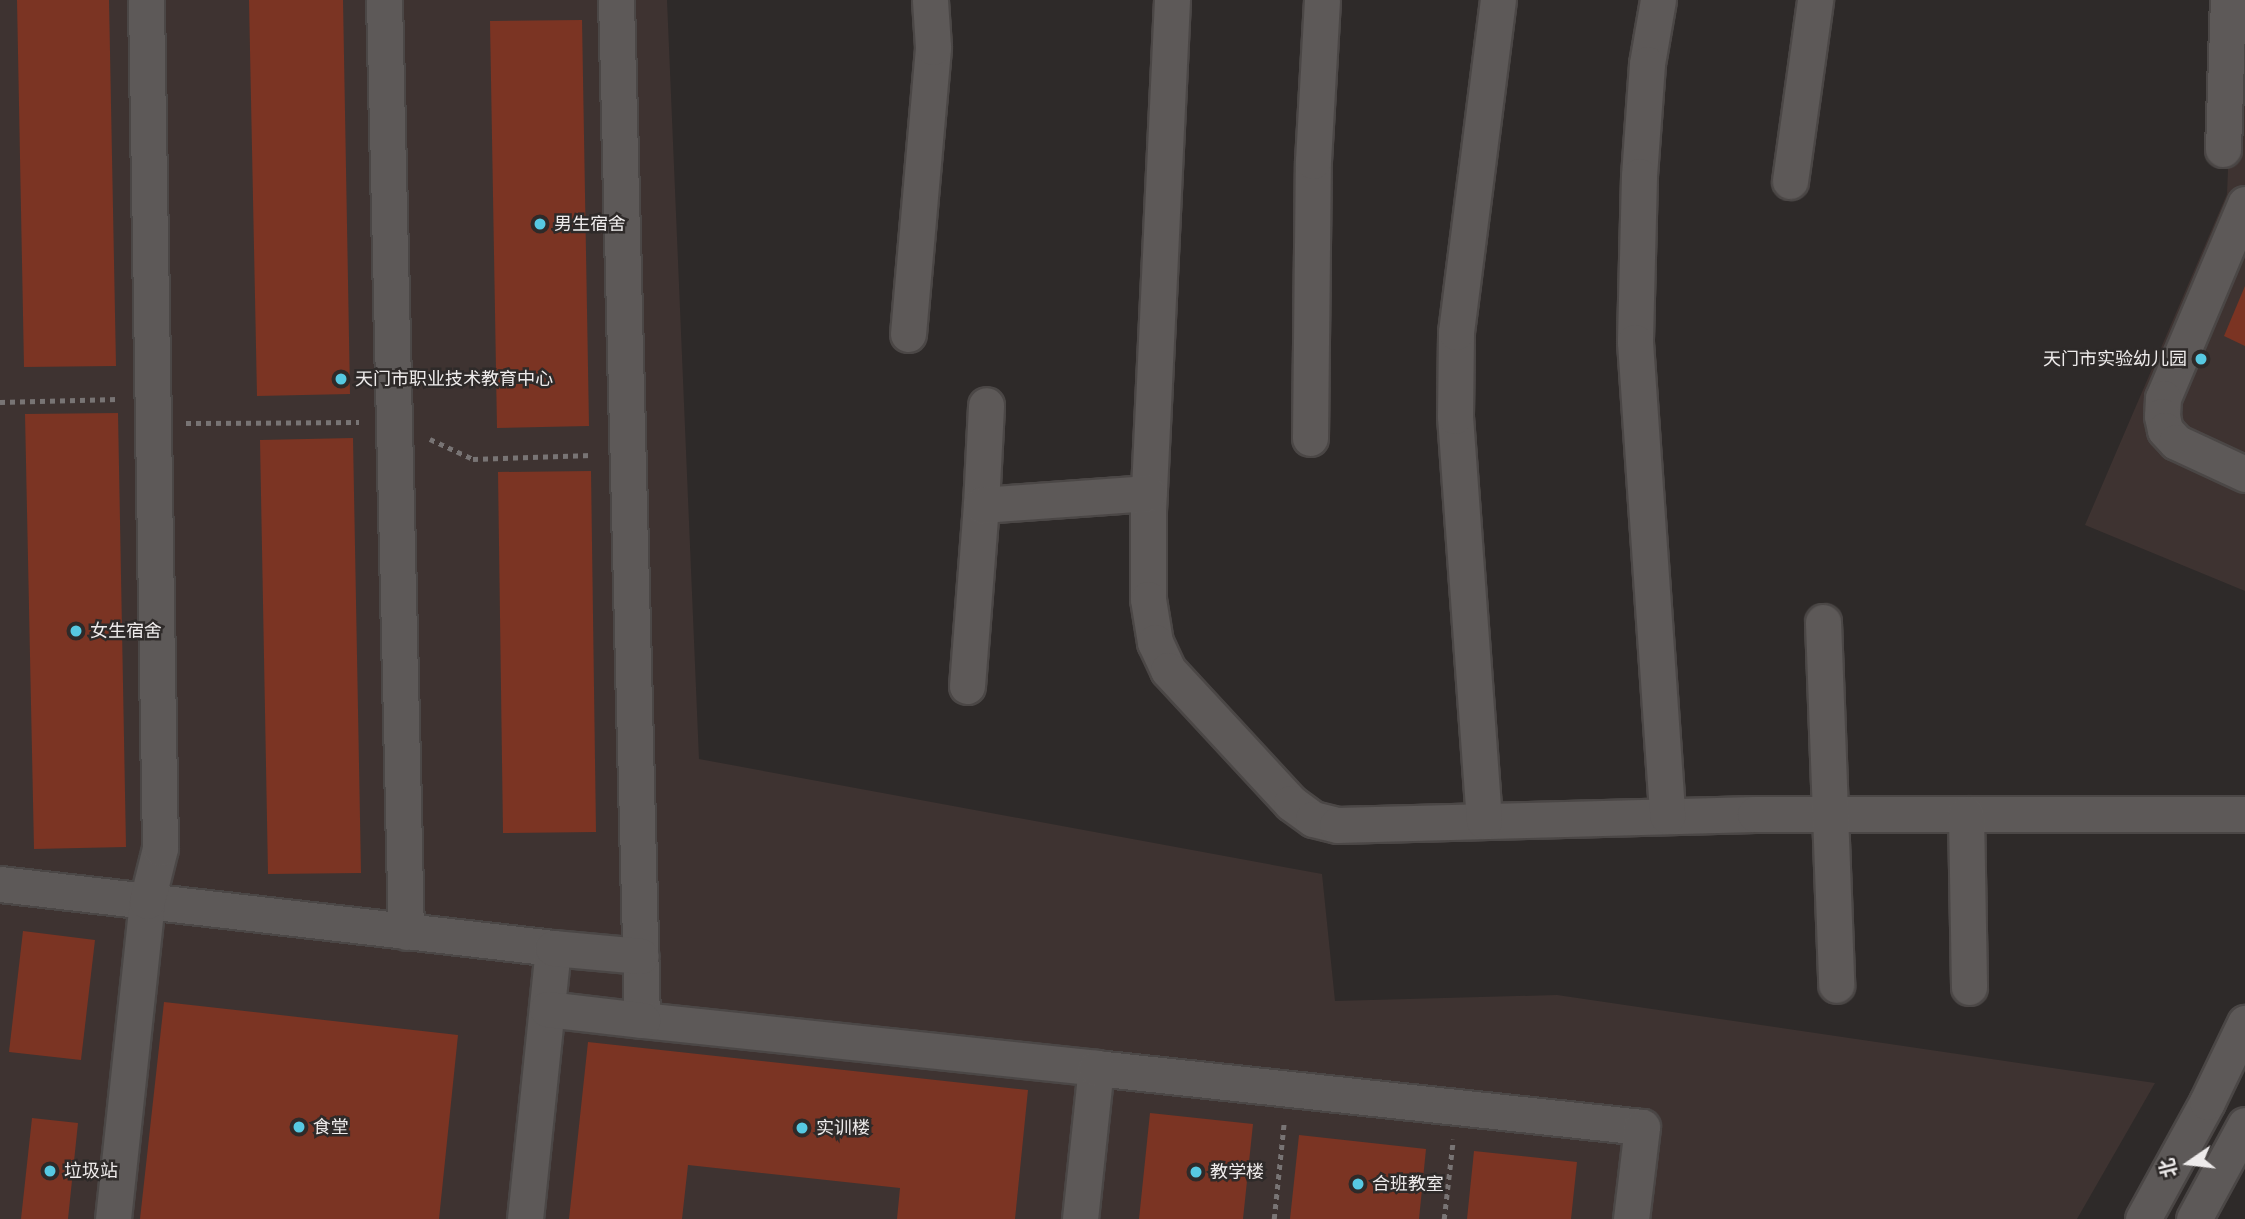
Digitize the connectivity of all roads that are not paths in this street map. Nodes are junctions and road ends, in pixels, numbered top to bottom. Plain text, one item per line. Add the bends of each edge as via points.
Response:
1 (146, 0) edge
2 (384, 0) edge
3 (616, 0) edge
4 (930, 0) edge
5 (1172, 0) edge
6 (1322, 0) edge
7 (1498, 0) edge
8 (1658, 0) edge
9 (1815, 0) edge
10 (2228, 0) edge
11 (2223, 149) dead end
12 (1790, 181) dead end
13 (2245, 204) edge
14 (908, 334) dead end
15 (986, 405) dead end
16 (1310, 439) dead end
17 (2245, 474) edge
18 (1149, 493) junction
19 (981, 505) junction
20 (1822, 622) dead end
21 (967, 686) dead end
22 (1829, 814) junction
23 (1966, 814) junction
24 (2245, 814) edge
25 (1667, 817) junction
26 (1484, 821) junction
27 (0, 884) edge
28 (147, 901) junction
29 (406, 932) junction
30 (553, 948) junction
31 (641, 956) junction
32 (1836, 985) dead end
33 (1969, 987) dead end
34 (547, 1009) junction
35 (642, 1020) junction
36 (2245, 1023) edge
37 (1096, 1068) junction
38 (2245, 1125) edge
39 (113, 1219) edge
40 (525, 1219) edge
41 (1080, 1219) edge
42 (1631, 1219) edge
43 (2143, 1219) edge
44 (2194, 1219) edge

1 - 28 street via 160,848
2 - 29 street
3 - 31 street
4 - 14 street via 933,47
5 - 18 street
6 - 16 street via 1313,161
7 - 26 street via 1457,332 1455,416
8 - 25 street via 1647,64 1639,176 1635,342
9 - 12 street
10 - 11 street
13 - 17 street via 2163,398 2162,416 2165,430 2176,442
15 - 19 street
18 - 19 street
18 - 26 street via 1148,599 1155,642 1168,670 1291,803 1313,819 1337,825
19 - 21 street
20 - 22 street
22 - 23 street
22 - 25 street
22 - 32 street
23 - 24 street
23 - 33 street
25 - 26 street
27 - 28 street
28 - 29 street
28 - 39 street
29 - 30 street
30 - 31 street
30 - 34 street
31 - 35 street
34 - 35 street
34 - 40 street
35 - 37 street
36 - 43 street
37 - 41 street
37 - 42 street via 1642,1127
38 - 44 street

